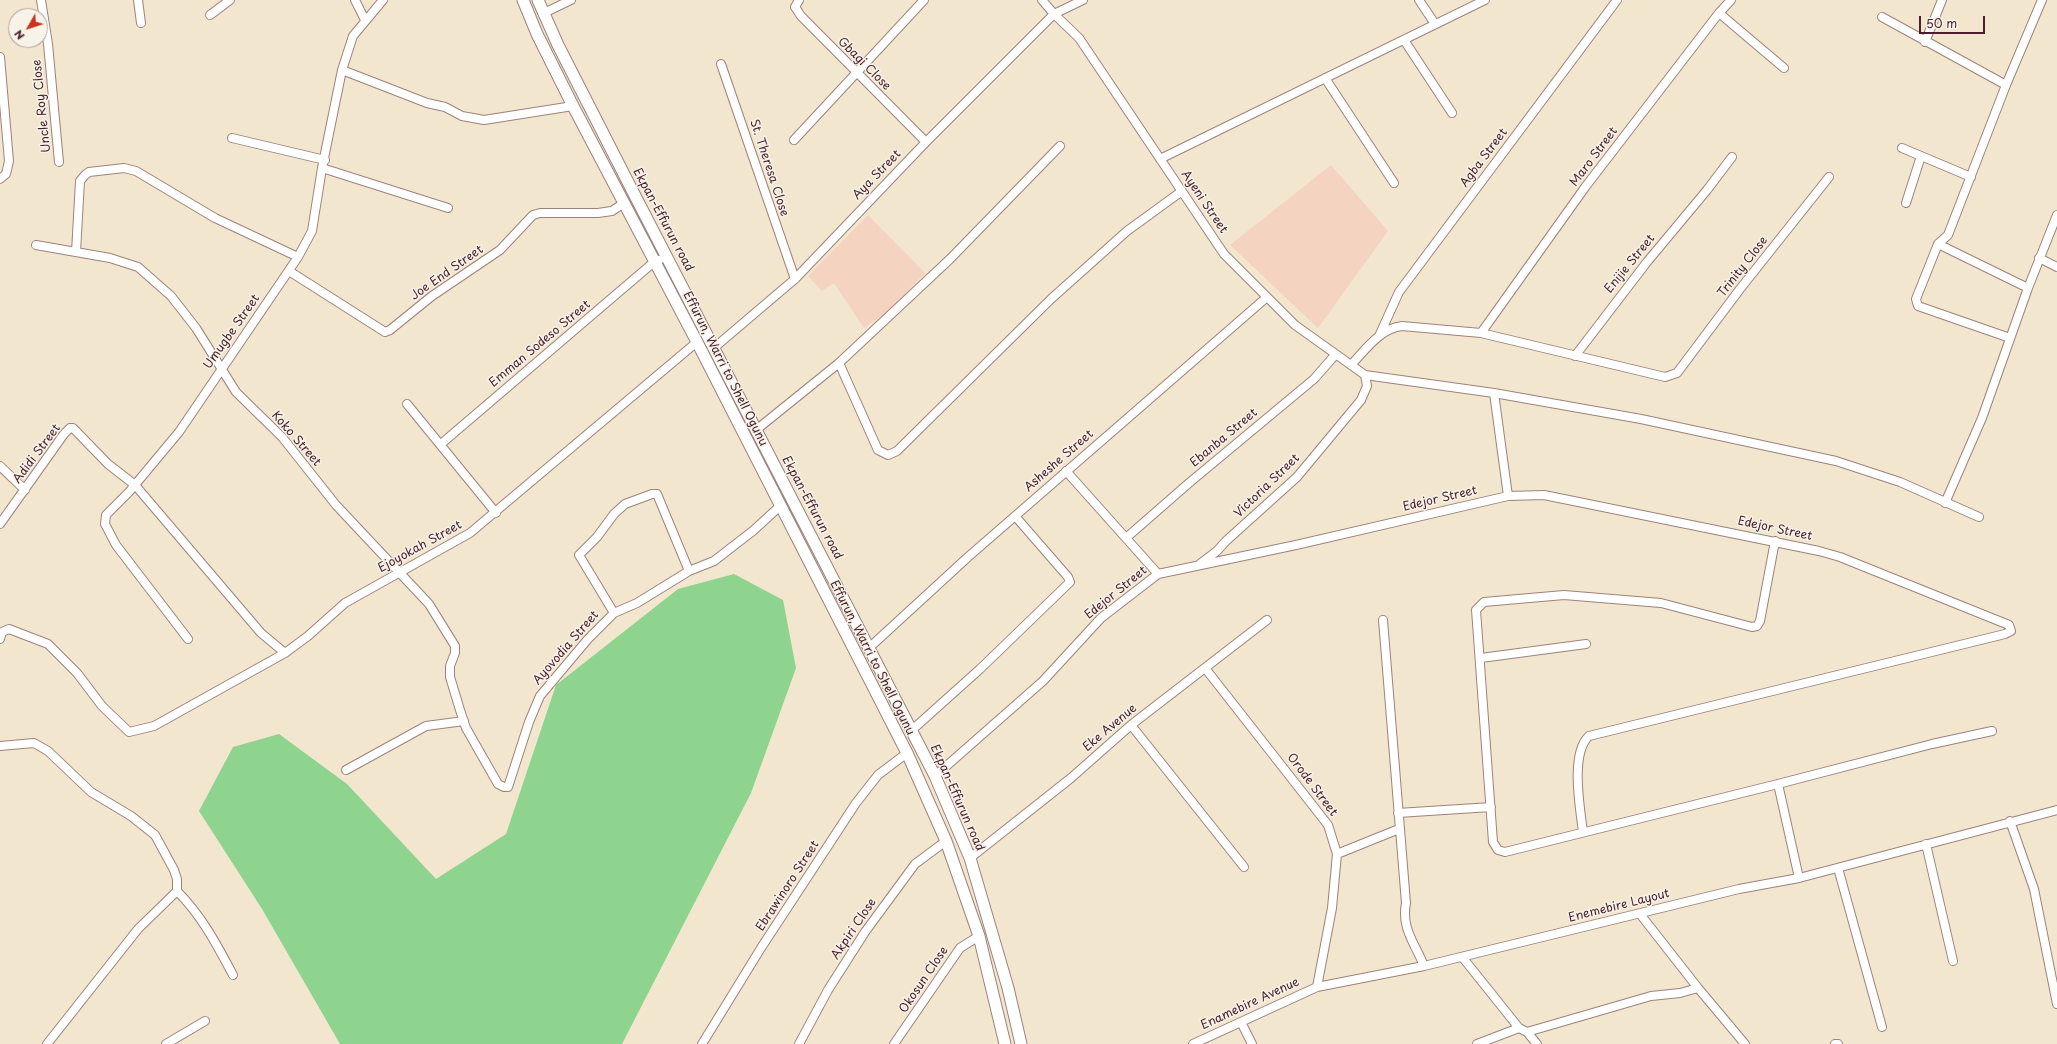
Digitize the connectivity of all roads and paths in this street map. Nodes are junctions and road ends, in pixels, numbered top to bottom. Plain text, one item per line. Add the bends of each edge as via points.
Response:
1 (41, 0) edge
2 (138, 0) edge
3 (230, 0) edge
4 (355, 0) edge
5 (383, 0) edge
6 (524, 0) edge
7 (538, 0) edge
8 (571, 0) edge
9 (798, 0) edge
10 (924, 0) edge
11 (1042, 0) edge
12 (1083, 0) edge
13 (1419, 0) edge
14 (1485, 0) edge
15 (1617, 0) edge
16 (1731, 0) edge
17 (1942, 0) edge
18 (2042, 0) edge
19 (544, 13) junction
20 (1719, 13) junction
21 (1054, 14) junction
22 (210, 15) dead end
23 (1882, 17) dead end
24 (365, 20) junction
25 (141, 23) dead end
26 (1435, 24) junction
27 (1404, 40) junction
28 (1925, 42) junction
29 (0, 57) edge
30 (721, 64) dead end
31 (1784, 68) dead end
32 (342, 70) junction
33 (855, 73) junction
34 (1324, 78) junction
35 (2006, 85) junction
36 (573, 106) junction
37 (1452, 113) dead end
38 (232, 138) dead end
39 (794, 140) dead end
40 (926, 142) junction
41 (1060, 146) dead end
42 (1902, 148) dead end
43 (1921, 156) junction
44 (1732, 157) dead end
45 (1160, 159) junction
46 (59, 162) dead end
47 (324, 164) junction
48 (1829, 177) dead end
49 (1970, 177) junction
50 (0, 179) edge
51 (1394, 183) dead end
52 (1182, 191) junction
53 (624, 203) junction
54 (1906, 203) dead end
55 (448, 208) dead end
56 (2057, 215) edge
57 (1938, 244) junction
58 (36, 245) dead end
59 (76, 252) junction
60 (298, 257) junction
61 (667, 257) junction
62 (2039, 258) junction
63 (654, 262) junction
64 (2057, 267) edge
65 (289, 271) junction
66 (795, 279) junction
67 (2028, 288) junction
68 (1267, 297) junction
69 (1481, 333) junction
70 (1379, 336) junction
71 (2010, 338) junction
72 (697, 342) junction
73 (715, 347) junction
74 (1335, 355) junction
75 (1575, 356) junction
76 (840, 362) junction
77 (1351, 365) junction
78 (221, 368) junction
79 (1365, 375) junction
80 (1494, 394) junction
81 (407, 404) dead end
82 (756, 430) junction
83 (441, 444) junction
84 (0, 466) edge
85 (1066, 471) junction
86 (134, 485) junction
87 (25, 490) junction
88 (1508, 496) junction
89 (1945, 503) junction
90 (780, 506) junction
91 (496, 513) junction
92 (1015, 516) junction
93 (1979, 518) dead end
94 (0, 524) edge
95 (1126, 538) junction
96 (1775, 541) junction
97 (1196, 566) junction
98 (689, 571) junction
99 (400, 572) junction
100 (1158, 574) junction
101 (614, 613) junction
102 (1267, 620) dead end
103 (1383, 620) dead end
104 (0, 639) edge
105 (188, 639) dead end
106 (1586, 644) dead end
107 (870, 647) junction
108 (285, 653) junction
109 (1481, 658) junction
110 (1205, 668) junction
111 (464, 721) junction
112 (1131, 725) junction
113 (912, 730) junction
114 (1992, 731) dead end
115 (0, 746) edge
116 (907, 753) junction
117 (346, 770) dead end
118 (935, 776) junction
119 (1778, 784) junction
120 (1491, 807) junction
121 (2057, 810) edge
122 (1398, 813) junction
123 (2010, 821) junction
124 (1399, 829) junction
125 (1583, 832) junction
126 (946, 841) junction
127 (1926, 844) junction
128 (1337, 854) junction
129 (970, 858) junction
130 (1244, 867) dead end
131 (1838, 868) junction
132 (1799, 878) junction
133 (178, 892) junction
134 (1640, 914) junction
135 (979, 936) junction
136 (1463, 958) junction
137 (1953, 961) dead end
138 (1424, 966) junction
139 (233, 975) dead end
140 (1317, 987) junction
141 (1698, 988) junction
142 (2057, 1004) edge
143 (205, 1021) dead end
144 (1241, 1022) junction
145 (1882, 1026) dead end
146 (1518, 1028) junction
147 (1527, 1032) junction
148 (47, 1044) edge
149 (166, 1044) edge
150 (702, 1044) edge
151 (799, 1044) edge
152 (894, 1044) edge
153 (1005, 1044) edge
154 (1021, 1044) edge
155 (1193, 1044) edge
156 (1252, 1044) edge
157 (1477, 1044) edge
158 (1537, 1044) edge
159 (1745, 1044) edge

1 - 46 street, Uncle Roy Close via 48,44
2 - 25 street
3 - 22 street
4 - 24 street
5 - 24 street, Umugbe Street
6 - 36 main road, Effurun, Warri to Shell Ogunu via 537,34
7 - 19 main road, Ekpan-Effurun road
8 - 19 street
9 - 33 street, Gbagi Close via 794,7 800,16
10 - 33 street
11 - 21 street, Ayeni Street
12 - 21 street, Aya Street
13 - 26 street
14 - 26 street
15 - 70 street, Agba Street via 1399,292
16 - 20 street, Maro Street
17 - 28 street
18 - 35 street
19 - 61 main road, Ekpan-Effurun road
20 - 31 street
20 - 69 street, Maro Street via 1586,186
21 - 40 street, Aya Street
21 - 45 street, Ayeni Street via 1079,38
23 - 28 street
24 - 32 street, Umugbe Street via 353,36
26 - 27 street
27 - 34 street
27 - 37 street
28 - 35 street
29 - 50 street via 9,161 6,174
30 - 66 street, St. Theresa Close
32 - 36 street via 427,103 445,107 462,116 484,120
32 - 47 street, Umugbe Street
33 - 39 street
33 - 40 street, Gbagi Close
34 - 45 street
34 - 51 street
35 - 49 street
36 - 53 main road, Effurun, Warri to Shell Ogunu
38 - 47 street
40 - 66 street, Aya Street
41 - 76 street via 950,259
42 - 43 street
43 - 49 street
43 - 54 street
44 - 75 street, Enijie Street
45 - 52 street, Ayeni Street
47 - 55 street
47 - 60 street, Umugbe Street via 312,231
48 - 75 street, Trinity Close via 1677,373 1665,377
49 - 57 street via 1948,235
52 - 68 street, Ayeni Street via 1224,254
52 - 76 street via 1127,231 1051,299 897,450 888,455 878,450
53 - 63 main road, Effurun, Warri to Shell Ogunu
53 - 65 street, Joe End Street via 612,211 598,213 540,212 533,215 500,250 432,296 385,332
56 - 62 street
57 - 67 street
57 - 71 street via 1916,299 1918,306
58 - 59 street, Koko Street
59 - 60 street via 80,181 89,172 124,168 136,171 215,218
59 - 78 street, Koko Street via 110,258 138,267 171,296 196,328
60 - 65 street, Umugbe Street
61 - 63 street, Emman Sodeso Street
61 - 73 main road, Ekpan-Effurun road
62 - 64 street
62 - 67 street
63 - 72 main road, Effurun, Warri to Shell Ogunu
63 - 83 street, Emman Sodeso Street
65 - 78 street, Umugbe Street
66 - 73 street, Aya Street
67 - 71 street
68 - 74 street, Ayeni Street via 1295,325
68 - 85 street, Asheshe Street
69 - 70 street via 1402,326 1391,327
69 - 75 street
70 - 77 street
71 - 89 street via 1982,418
72 - 90 main road, Effurun, Warri to Shell Ogunu
72 - 91 street, Ejoyokah Street
73 - 82 main road, Ekpan-Effurun road
74 - 77 street, Ayeni Street
74 - 95 street, Ebanba Street via 1314,379
76 - 82 street
77 - 79 street, Ayeni Street
78 - 86 street, Umugbe Street via 179,432
78 - 99 street, Koko Street via 236,392 282,437 336,505
79 - 80 street
79 - 97 street, Victoria Street via 1366,386 1362,400 1297,477 1217,551
80 - 88 street
80 - 89 street via 1641,419 1836,461 1900,482
81 - 83 street
82 - 107 main road, Ekpan-Effurun road
83 - 91 street
84 - 87 street
85 - 92 street, Asheshe Street
85 - 95 street
86 - 87 street, Adidi Street via 108,464 80,434 70,428
86 - 105 street, Umugbe Street via 106,514 106,524 116,545
86 - 108 street via 261,634
87 - 94 street, Adidi Street
88 - 96 street, Edejor Street via 1544,495
88 - 97 street, Edejor Street
89 - 93 street
90 - 98 street, Ayovodia Street via 714,561
90 - 116 main road, Effurun, Warri to Shell Ogunu
91 - 99 street, Ejoyokah Street via 470,533
92 - 107 street, Asheshe Street
92 - 113 street via 1070,582
95 - 100 street
96 - 109 street via 1757,626 1752,627 1661,604 1564,595 1484,602 1476,610
96 - 125 street, Edejor Street via 1840,558 2009,625 2011,631 1589,736 1579,750 1578,799
97 - 100 street, Edejor Street
98 - 101 street, Ayovodia Street via 637,603
98 - 101 street via 657,494 625,504 579,555
99 - 108 street, Ejoyokah Street via 345,603
99 - 111 street, Koko Street via 429,604 455,646 450,677
100 - 118 street, Edejor Street via 1101,618 1043,681
101 - 111 street, Ayovodia Street via 588,639 540,696 508,787 498,784
102 - 110 street, Eke Avenue
103 - 122 street
104 - 108 street, Ejoyokah Street via 2,632 9,629 48,644 77,674 102,706 129,732 154,726
106 - 109 street
107 - 113 main road, Ekpan-Effurun road
109 - 120 street
110 - 112 street, Eke Avenue
110 - 128 street, Orode Street via 1328,825
111 - 117 street via 426,726
112 - 129 street, Eke Avenue via 1071,778
112 - 130 street
113 - 118 main road, Ekpan-Effurun road
114 - 119 street
115 - 133 street via 34,743 48,751 91,792 131,816 155,835 174,870
116 - 126 main road, Effurun, Warri to Shell Ogunu
116 - 150 street, Ebrawinoro Street via 878,775 856,803
118 - 129 main road, Ekpan-Effurun road
119 - 125 street
119 - 132 street
120 - 122 street
120 - 125 street via 1493,842 1498,850 1505,852
121 - 123 street, Enemebire Layout
122 - 124 street
123 - 127 street, Enemebire Layout
123 - 142 street via 2034,889
124 - 128 street
124 - 138 street via 1406,903 1403,917 1406,931
126 - 135 main road, Effurun, Warri to Shell Ogunu
126 - 151 street, Akpiri Close via 915,864 865,932 828,990
127 - 131 street, Enemebire Layout
127 - 137 street
128 - 140 street, Orode Street via 1332,908
129 - 154 main road, Ekpan-Effurun road via 1008,988
131 - 132 street, Enemebire Layout
131 - 145 street
132 - 134 street, Enemebire Layout via 1739,889
133 - 139 street via 194,908 210,932
133 - 148 street via 138,928
134 - 136 street, Enemebire Layout
134 - 141 street
135 - 152 street, Okosun Close via 960,948
135 - 153 main road, Effurun, Warri to Shell Ogunu
136 - 138 street, Enemebire Layout
136 - 146 street
138 - 140 street, Enemebire Layout
140 - 144 street, Enamebire Avenue
141 - 147 street via 1651,996
141 - 159 street
143 - 149 street
144 - 155 street, Enamebire Avenue
144 - 156 street
146 - 147 street
146 - 157 street
147 - 158 street

